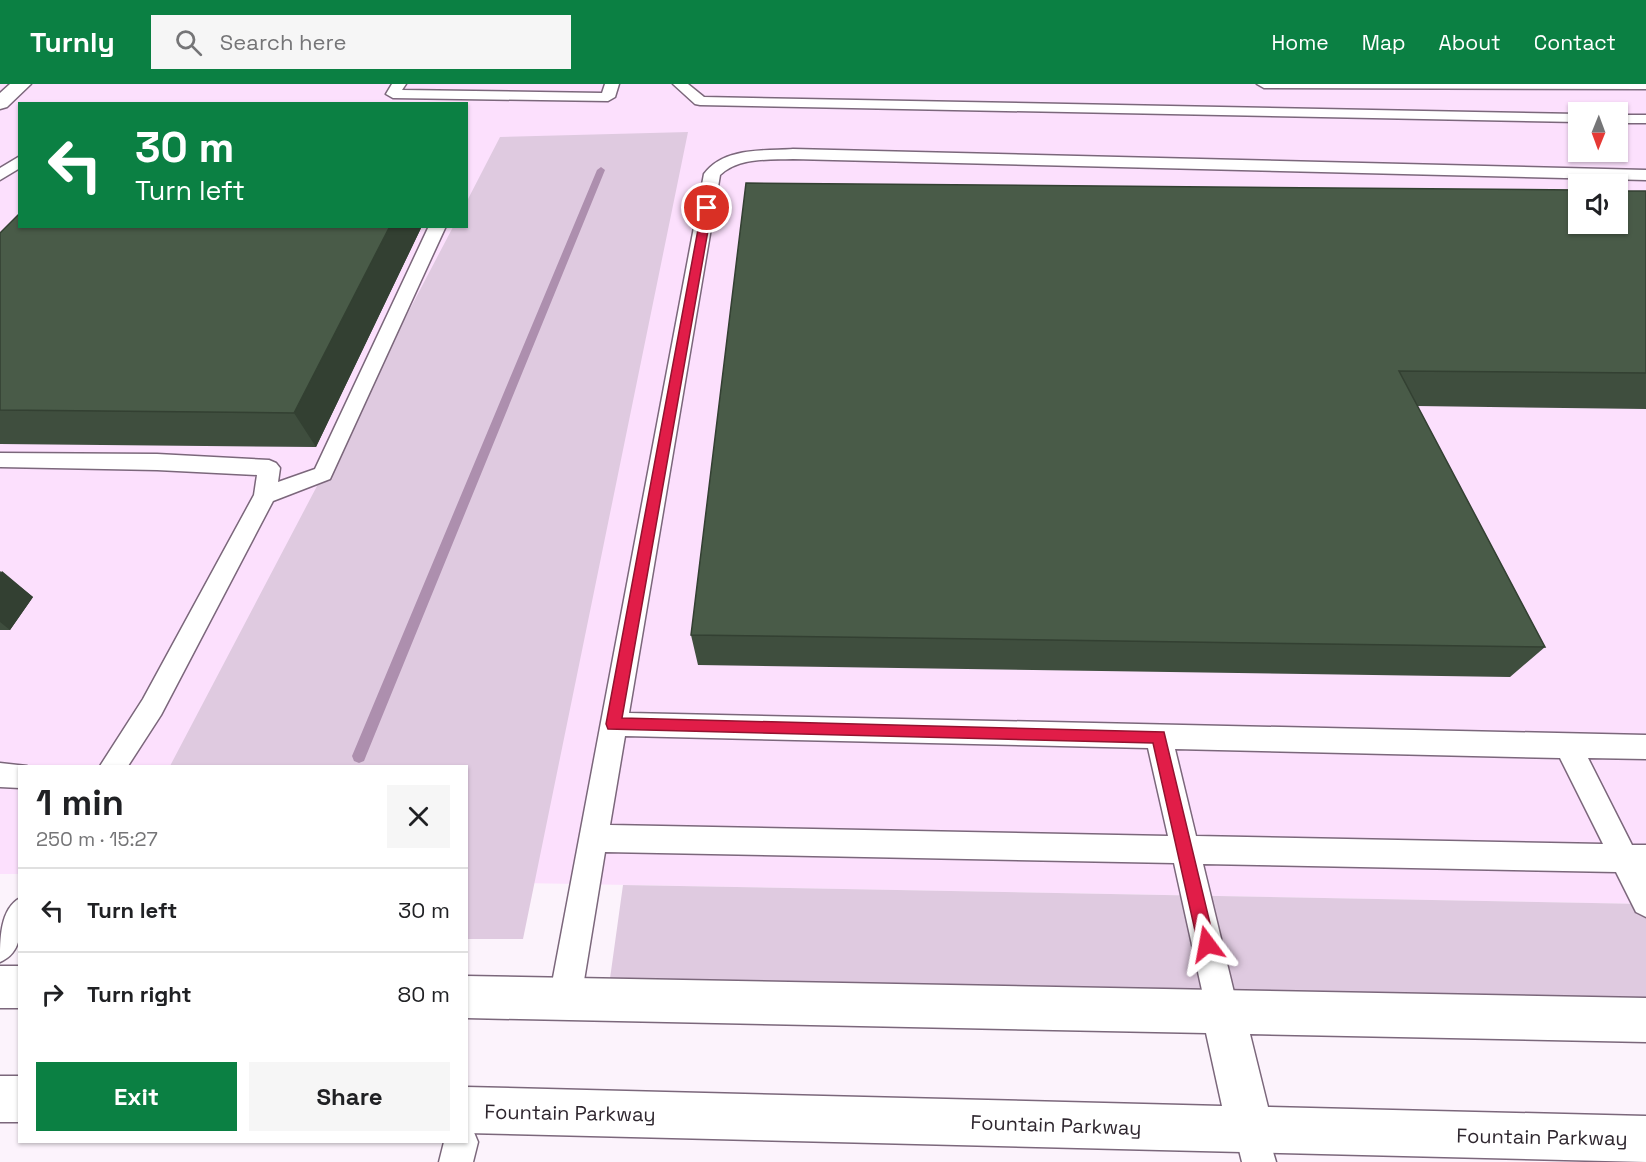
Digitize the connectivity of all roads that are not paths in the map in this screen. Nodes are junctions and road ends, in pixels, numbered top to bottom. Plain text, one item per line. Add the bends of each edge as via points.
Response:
1 (21, 84) edge
2 (399, 84) edge
3 (612, 84) edge
4 (680, 84) edge
5 (1264, 84) edge
6 (1646, 84) edge
7 (0, 103) edge
8 (1568, 118) edge
9 (1628, 119) edge
10 (1646, 119) edge
11 (18, 162) edge
12 (0, 175) edge
13 (1646, 175) edge
14 (1628, 176) edge
15 (1568, 178) edge
16 (437, 228) edge
17 (0, 460) edge
18 (265, 495) junction
19 (614, 724) junction
20 (1159, 737) junction
21 (1568, 746) junction
22 (1646, 747) edge
23 (113, 765) edge
24 (0, 775) edge
25 (18, 776) edge
26 (593, 838) junction
27 (1186, 851) junction
28 (1635, 859) edge
29 (1646, 902) edge
30 (18, 916) edge
31 (0, 948) edge
32 (0, 987) edge
33 (18, 987) edge
34 (468, 997) edge
35 (565, 999) junction
36 (1223, 1013) junction
37 (1646, 1020) edge
38 (468, 1121) edge
39 (1646, 1139) edge
40 (461, 1143) edge
41 (1255, 1146) edge
42 (456, 1162) edge

1 - 7 street
2 - 3 lane via 393,93 608,97
4 - 8 lane via 700,101
5 - 6 lane
9 - 10 lane
11 - 12 lane
13 - 14 lane
15 - 19 lane via 1259,163 793,154 739,158 719,166 712,174
16 - 18 lane via 322,474
17 - 18 lane via 269,468
18 - 23 lane via 152,707
19 - 20 lane
19 - 26 lane
20 - 21 lane
20 - 27 lane
21 - 22 lane
21 - 28 lane
24 - 25 lane
26 - 27 lane
26 - 35 lane
27 - 28 lane
27 - 36 lane
28 - 29 lane
30 - 31 lane
32 - 33 street
34 - 35 street
35 - 36 street
36 - 37 street
36 - 41 street
38 - 41 street, Fountain Parkway
39 - 41 street, Fountain Parkway
40 - 42 lane

